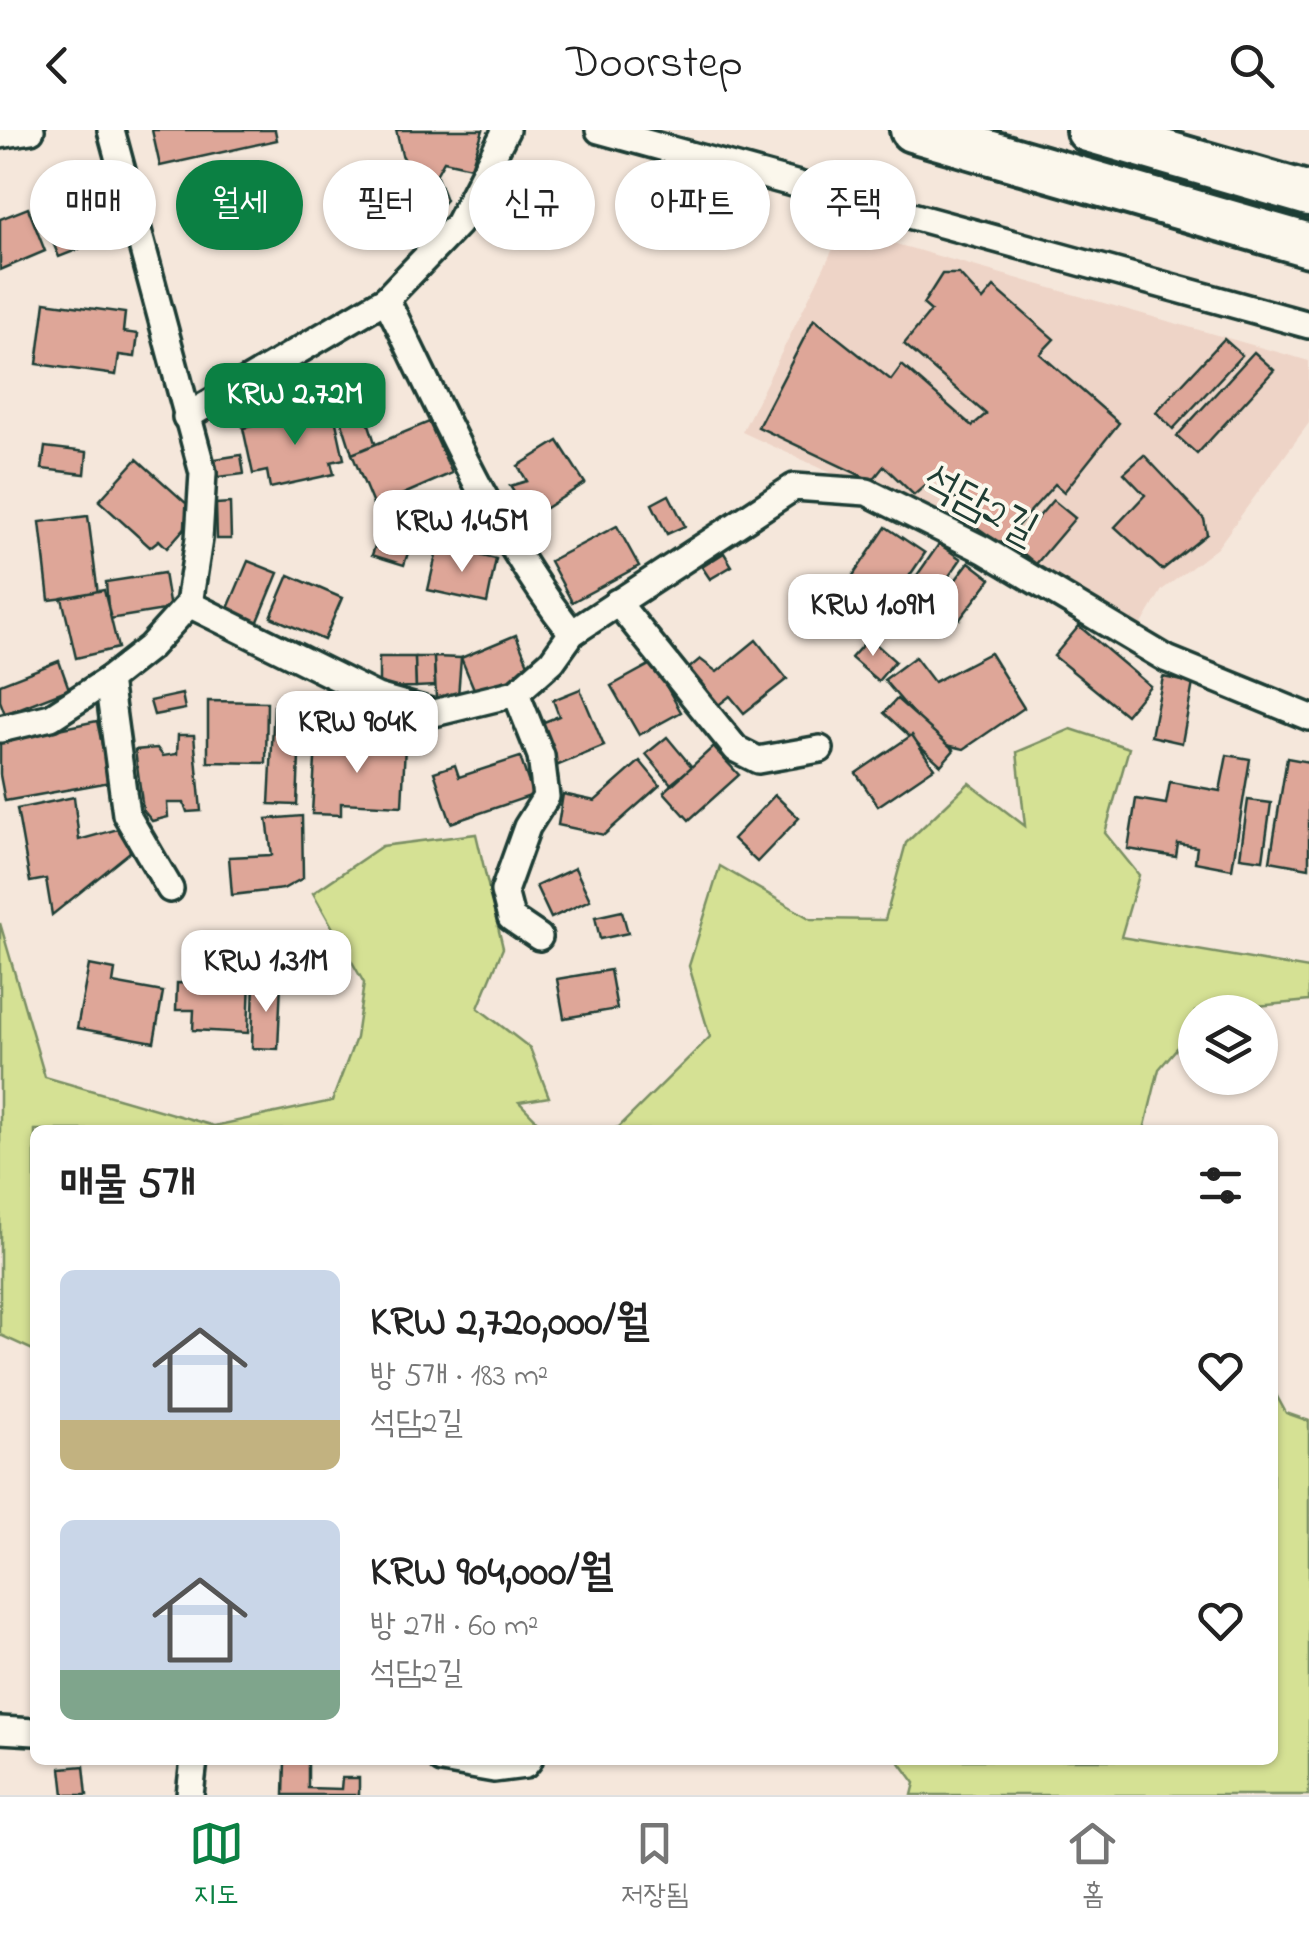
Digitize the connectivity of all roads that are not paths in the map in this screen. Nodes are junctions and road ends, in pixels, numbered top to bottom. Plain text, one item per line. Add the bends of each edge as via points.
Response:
1 (30, 130) edge
2 (110, 130) edge
3 (506, 130) edge
4 (599, 130) edge
5 (912, 130) edge
6 (1088, 130) edge
7 (0, 134) edge
8 (1309, 194) edge
9 (1309, 245) edge
10 (386, 299) junction
11 (1309, 325) edge
12 (186, 417) junction
13 (617, 602) junction
14 (189, 604) junction
15 (572, 633) junction
16 (108, 680) junction
17 (516, 693) junction
18 (1309, 718) edge
19 (0, 729) edge
20 (820, 749) dead end
21 (170, 889) dead end
22 (538, 938) dead end
23 (0, 1730) edge
24 (30, 1732) edge
25 (193, 1765) edge
26 (471, 1765) edge
27 (525, 1765) edge
28 (190, 1795) edge

1 - 7 street
2 - 12 street
3 - 10 street via 458,224
4 - 11 street
5 - 9 highway
6 - 8 highway
10 - 12 street
10 - 15 street via 527,571
12 - 14 street via 203,473
13 - 15 street, 석담2길
13 - 18 street, 석담2길 via 794,487 867,492 984,550 1167,659
13 - 20 street via 736,749 758,760
14 - 16 street
14 - 17 street, 석담2길 via 377,697 434,713
15 - 17 street, 석담2길
16 - 19 street via 51,716
16 - 21 street via 126,814
17 - 22 street via 542,756 546,796 504,890 512,918
23 - 24 street
25 - 28 street
26 - 27 street

